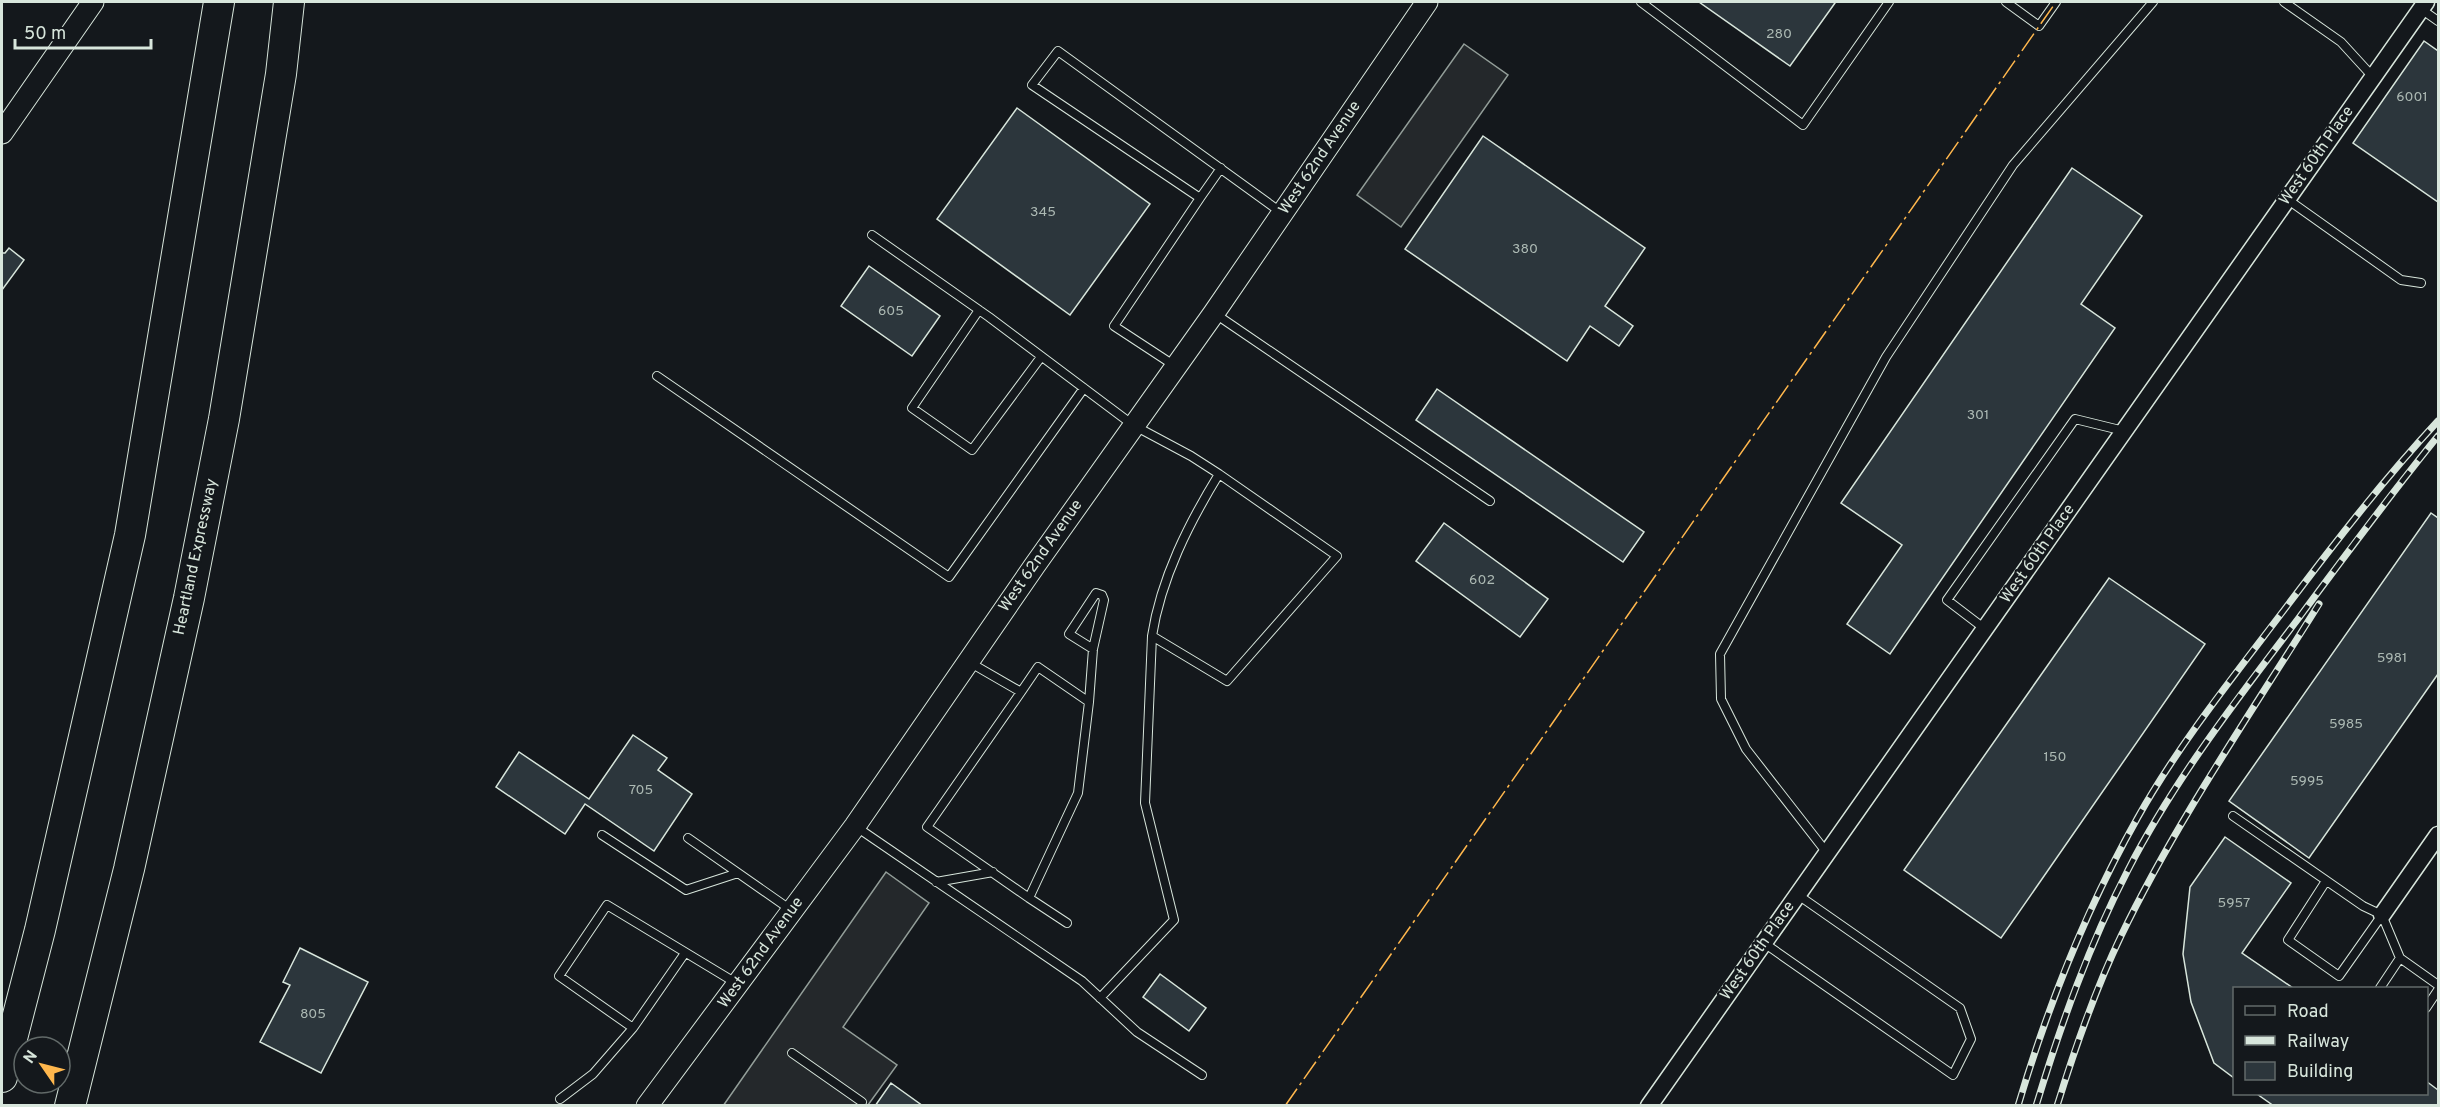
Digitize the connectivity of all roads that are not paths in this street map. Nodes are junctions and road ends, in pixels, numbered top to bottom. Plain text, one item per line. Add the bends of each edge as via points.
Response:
1 (93, 2) edge
2 (219, 2) edge
3 (290, 2) edge
4 (1427, 2) edge
5 (1641, 2) edge
6 (1889, 2) edge
7 (2006, 2) edge
8 (2056, 2) edge
9 (2153, 2) edge
10 (2284, 2) edge
11 (2423, 5) edge
12 (2439, 21) edge
13 (2373, 77) junction
14 (2, 133) edge
15 (1221, 168) junction
16 (1200, 198) junction
17 (2287, 199) junction
18 (1283, 213) junction
19 (872, 235) dead end
20 (2421, 283) dead end
21 (979, 310) junction
22 (1214, 313) junction
23 (1041, 357) junction
24 (1175, 366) junction
25 (657, 376) dead end
26 (1084, 388) junction
27 (1133, 425) junction
28 (2124, 431) junction
29 (1219, 474) junction
30 (1490, 501) dead end
31 (1985, 629) junction
32 (1152, 636) junction
33 (1093, 650) junction
34 (968, 662) junction
35 (1021, 692) junction
36 (1089, 702) junction
37 (2233, 816) dead end
38 (855, 826) junction
39 (602, 835) dead end
40 (2439, 835) edge
41 (688, 838) dead end
42 (1827, 853) junction
43 (993, 872) junction
44 (738, 873) junction
45 (2326, 881) junction
46 (936, 882) junction
47 (1798, 895) junction
48 (1029, 898) junction
49 (791, 911) junction
50 (2382, 915) junction
51 (1067, 923) dead end
52 (1764, 943) junction
53 (685, 953) junction
54 (2400, 957) junction
55 (739, 984) junction
56 (2439, 985) edge
57 (2381, 987) edge
58 (2439, 990) edge
59 (1100, 998) junction
60 (2428, 1006) edge
61 (633, 1028) junction
62 (792, 1053) dead end
63 (1202, 1075) dead end
64 (2, 1077) edge
65 (560, 1099) dead end
66 (862, 1102) dead end
67 (70, 1106) edge
68 (647, 1106) edge
69 (1649, 1106) edge

1 - 14 street
2 - 64 highway via 130,535
3 - 67 highway, Heartland Expressway via 224,419 189,598 129,869
4 - 18 street, West 62nd Avenue
5 - 6 lane via 1803,125
7 - 8 lane via 2039,26
9 - 42 lane via 2013,165 1886,357 1720,654 1721,699 1746,749
10 - 13 lane via 2341,42
11 - 12 lane
11 - 13 street, West 60th Place
13 - 17 street, West 60th Place
15 - 16 lane
15 - 16 lane via 1058,51 1032,85
15 - 18 lane
16 - 24 lane via 1114,326
17 - 20 lane via 2401,279
17 - 28 street, West 60th Place
18 - 22 street, West 62nd Avenue
19 - 21 lane
21 - 23 lane
21 - 23 lane via 912,408 972,450
22 - 24 street, West 62nd Avenue
22 - 30 lane
23 - 26 lane
24 - 27 street, West 62nd Avenue
25 - 26 lane via 949,577
26 - 27 lane
27 - 29 lane
27 - 34 street, West 62nd Avenue
28 - 31 street, West 60th Place
28 - 31 lane via 2075,419 1947,600
29 - 32 lane via 1195,512 1161,597
29 - 32 lane via 1337,556 1227,681
31 - 42 street, West 60th Place
32 - 59 lane via 1145,803 1174,920
33 - 33 lane via 1104,600 1096,593 1069,634
33 - 36 lane
34 - 35 lane
34 - 38 street, West 62nd Avenue
35 - 36 lane via 1038,667
35 - 43 lane via 927,827
36 - 48 lane via 1078,793
37 - 45 lane
38 - 46 lane
38 - 49 street, West 62nd Avenue
39 - 44 lane via 686,890
40 - 50 street
41 - 44 lane
42 - 47 street, West 60th Place
43 - 46 lane
43 - 48 lane
44 - 49 lane
45 - 50 lane
45 - 50 lane via 2288,940 2339,976
46 - 59 lane via 1082,981
47 - 52 street, West 60th Place
47 - 52 lane via 1960,1008 1971,1040 1953,1075
48 - 51 lane
49 - 55 street, West 62nd Avenue
50 - 54 lane
52 - 69 street, West 60th Place
53 - 55 lane
53 - 61 lane
53 - 61 lane via 607,905 559,976
54 - 56 lane
54 - 57 lane
55 - 68 street, West 62nd Avenue
58 - 60 lane
59 - 63 lane via 1137,1032
61 - 65 lane via 593,1074
62 - 66 lane

